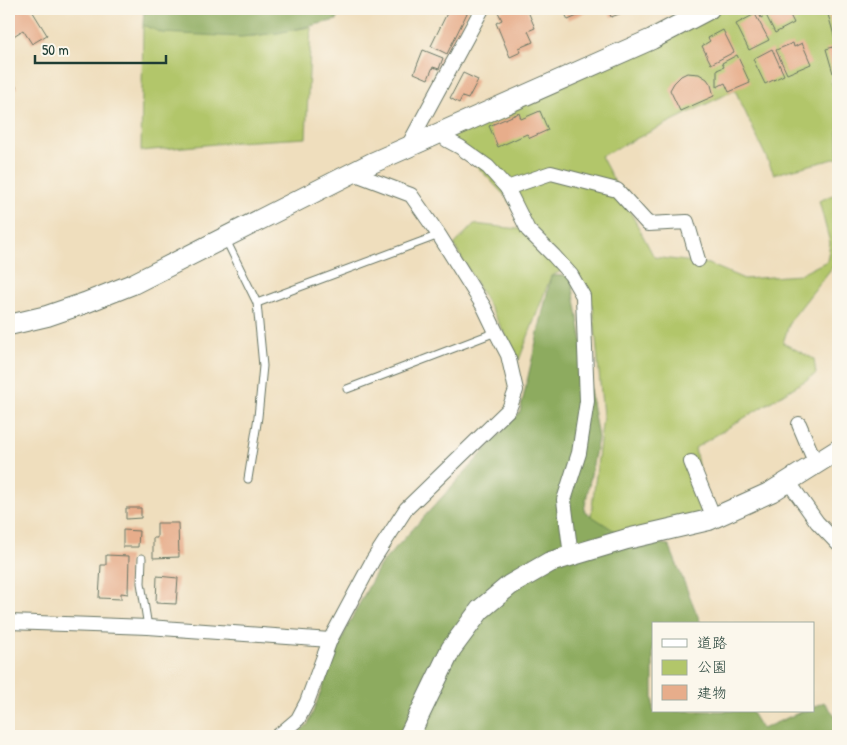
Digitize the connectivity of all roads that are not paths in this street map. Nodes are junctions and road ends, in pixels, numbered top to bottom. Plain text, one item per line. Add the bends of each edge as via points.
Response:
1 (482, 9) edge
2 (709, 9) edge
3 (444, 131) junction
4 (408, 146) junction
5 (353, 173) junction
6 (507, 188) junction
7 (439, 235) junction
8 (224, 238) junction
9 (698, 260) dead end
10 (257, 303) junction
11 (9, 325) edge
12 (496, 332) junction
13 (347, 388) dead end
14 (799, 424) dead end
15 (838, 450) edge
16 (691, 462) dead end
17 (816, 464) junction
18 (248, 479) dead end
19 (788, 481) junction
20 (714, 518) junction
21 (838, 544) edge
22 (571, 556) junction
23 (142, 558) dead end
24 (9, 622) edge
25 (148, 627) junction
26 (330, 640) junction
27 (278, 736) edge
28 (409, 736) edge

1 - 4 street
2 - 3 street via 652,39
3 - 4 street
3 - 6 street via 447,140 488,167
4 - 5 street
5 - 7 street via 411,195
5 - 8 street
6 - 9 street via 551,173 617,190 648,224 687,222
6 - 22 street via 528,230 571,275 583,296 587,401 579,453 564,500
7 - 10 lane
7 - 12 street
8 - 10 lane
8 - 11 street via 133,284 85,304
10 - 18 lane via 262,366
12 - 13 lane
12 - 26 street via 508,355 516,390 509,409 406,509 373,560
14 - 17 street
15 - 17 street
16 - 20 street
17 - 19 street
19 - 20 street
19 - 21 street via 817,522
20 - 22 street
22 - 28 street via 550,562 510,585 480,610 451,649
23 - 25 lane via 141,583
24 - 25 street
25 - 26 street
26 - 27 street via 298,719

